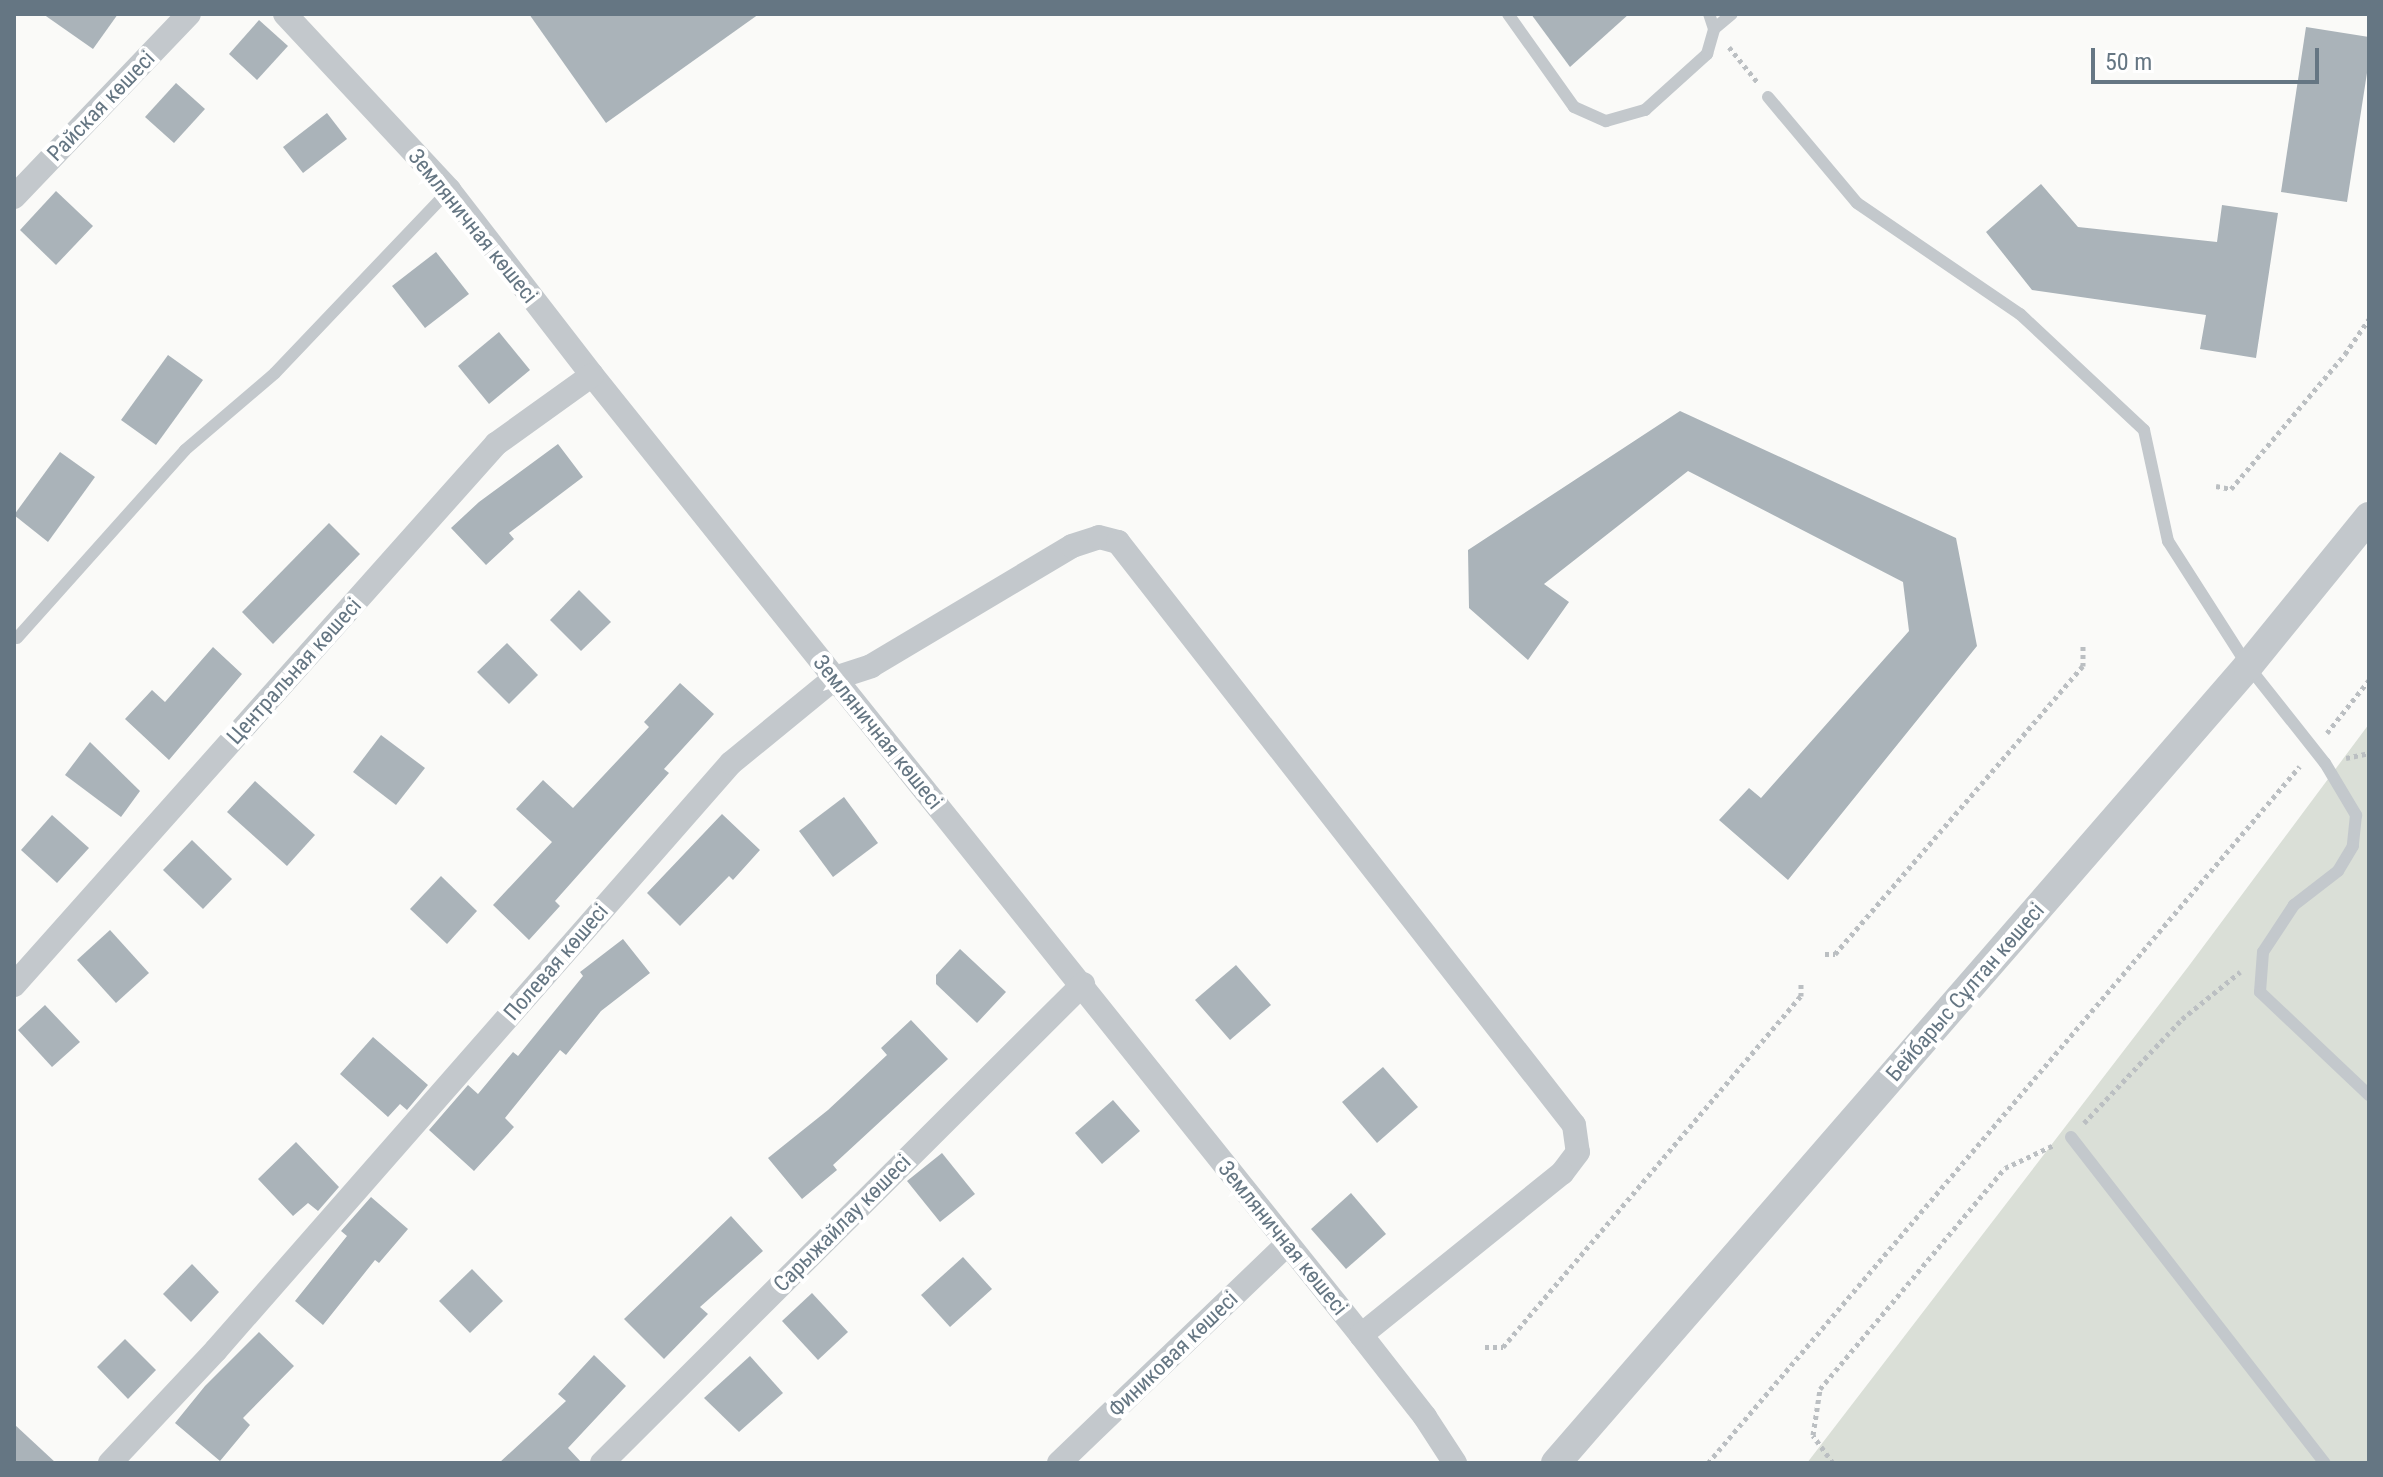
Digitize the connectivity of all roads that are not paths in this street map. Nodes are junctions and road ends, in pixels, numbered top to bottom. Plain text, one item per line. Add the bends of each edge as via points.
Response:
1 (189, 14) edge
2 (285, 14) edge
3 (1508, 14) edge
4 (1709, 14) edge
5 (1732, 14) edge
6 (1714, 29) junction
7 (1768, 97) road end
8 (449, 190) junction
9 (14, 197) edge
10 (592, 375) junction
11 (2369, 517) edge
12 (17, 638) dead end
13 (2248, 666) junction
14 (835, 678) junction
15 (1083, 984) junction
16 (14, 985) edge
17 (2369, 1095) edge
18 (2071, 1137) road end
19 (1287, 1244) junction
20 (1361, 1335) junction
21 (110, 1463) edge
22 (602, 1463) edge
23 (1059, 1463) edge
24 (1455, 1463) edge
25 (1556, 1463) edge
26 (2325, 1463) edge

1 - 9 street, Райская көшесі
2 - 8 street, Земляничная көшесі
3 - 6 lane via 1574,107 1606,121 1645,110 1707,54
4 - 6 lane
5 - 6 lane
7 - 13 lane via 1857,203 2020,314 2144,430 2168,541
8 - 10 street, Земляничная көшесі
8 - 12 lane via 275,373 185,450
10 - 14 street, Земляничная көшесі
10 - 16 street, Центральная көшесі via 496,444
11 - 13 street, Бейбарыс Сұлтан көшесі
13 - 17 lane via 2339,784 2356,815 2353,846 2338,871 2294,905 2263,952 2260,992
13 - 25 street, Бейбарыс Сұлтан көшесі
14 - 15 street, Земляничная көшесі
14 - 20 street, Полевая көшесі via 871,666 1072,546 1099,537 1118,542 1574,1125 1578,1152 1562,1173
14 - 21 street, Полевая көшесі via 731,763 216,1350
15 - 19 street, Земляничная көшесі
15 - 22 street, Сарыжайлау көшесі
18 - 26 lane
19 - 20 street, Земляничная көшесі
19 - 23 street, Финиковая көшесі
20 - 24 street, Земляничная көшесі

